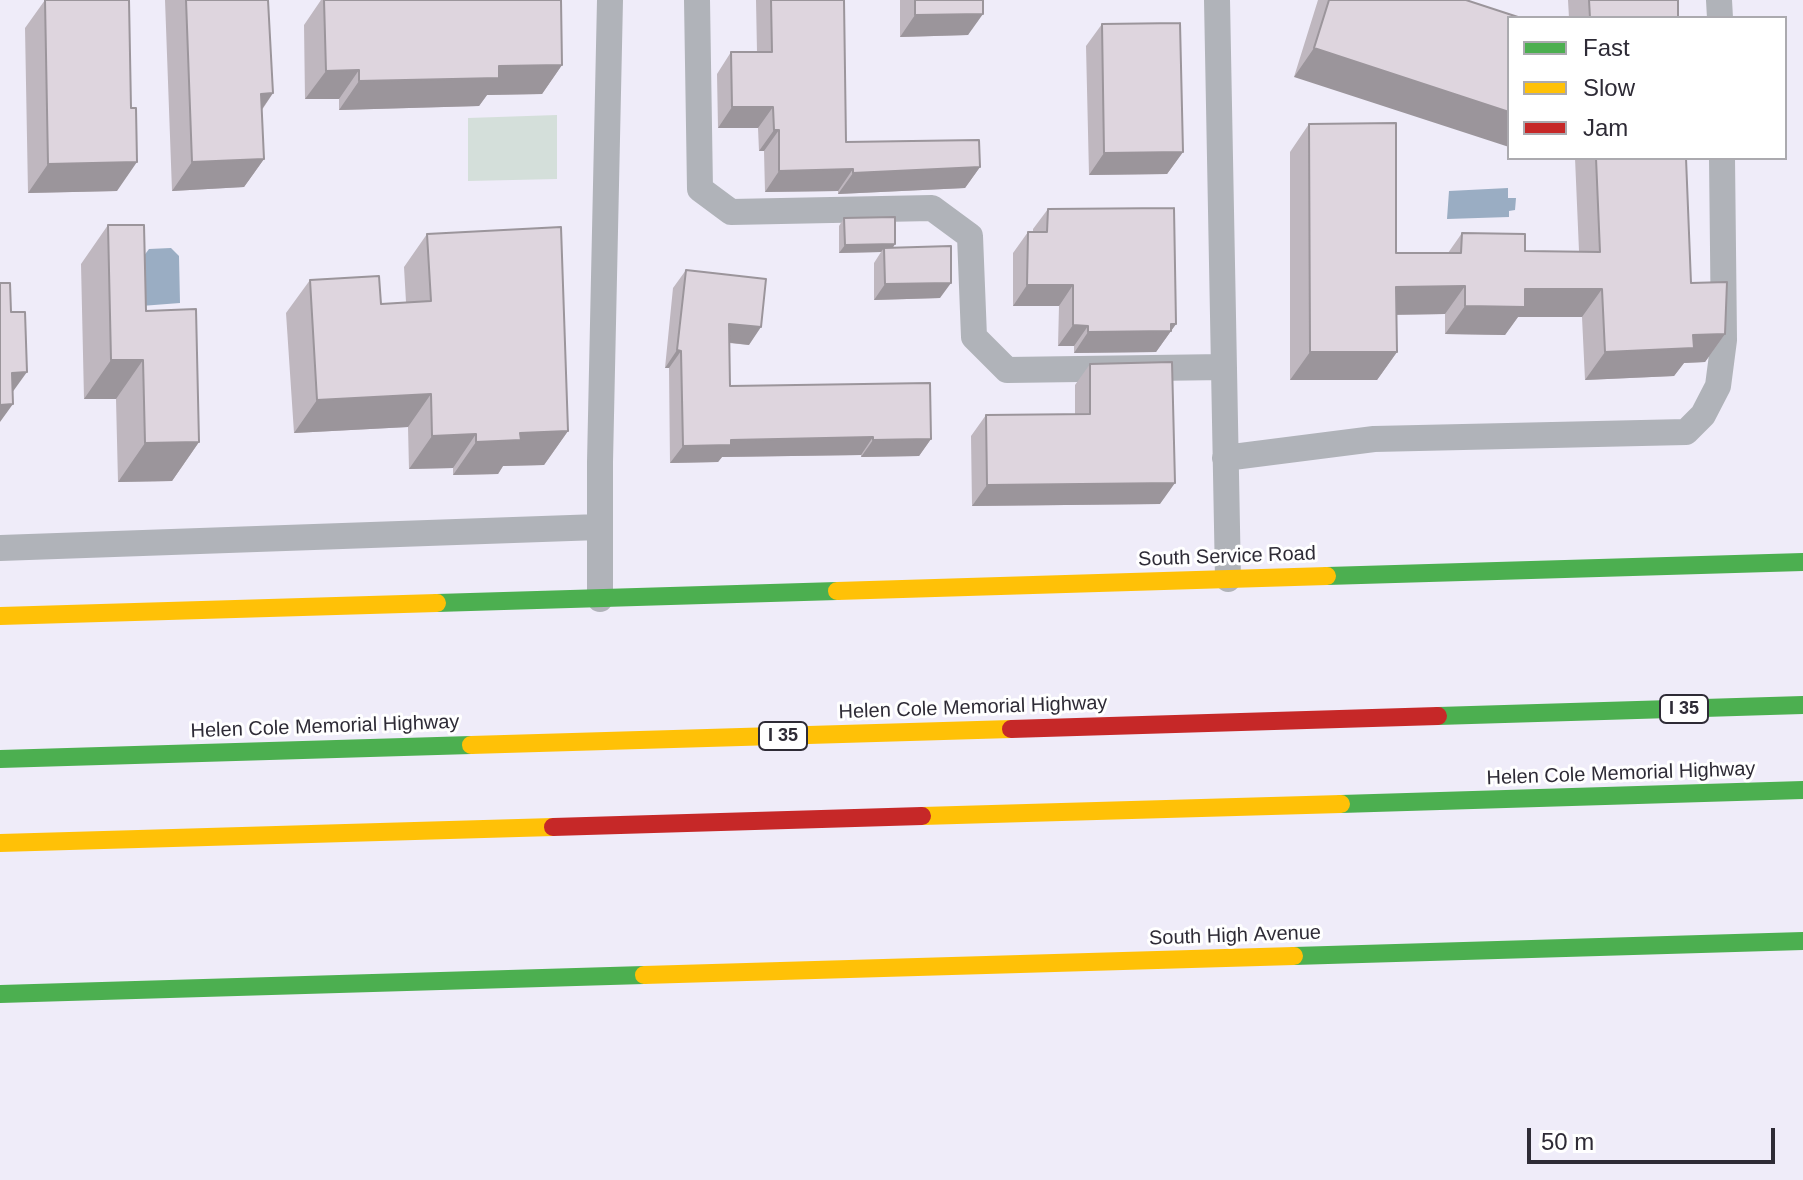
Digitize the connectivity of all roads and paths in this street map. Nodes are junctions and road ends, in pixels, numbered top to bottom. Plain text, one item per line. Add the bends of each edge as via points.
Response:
1 (610, 0) edge
2 (697, 0) edge
3 (1217, 0) edge
4 (1722, 160) edge
5 (1224, 367) junction
6 (1225, 458) junction
7 (599, 527) junction
8 (0, 548) edge
9 (1803, 562) edge
10 (1228, 579) junction
11 (600, 599) junction
12 (0, 616) edge
13 (1803, 705) edge
14 (0, 759) edge
15 (1803, 790) edge
16 (0, 843) edge
17 (1803, 941) edge
18 (0, 994) edge

1 - 7 street
2 - 5 street via 700,189 731,212 932,208 970,236 974,337 1007,370
3 - 5 street
4 - 6 street via 1718,386 1703,415 1686,432 1374,439
5 - 6 street
6 - 10 street
7 - 8 street
7 - 11 street
9 - 10 main road, South Service Road
10 - 11 main road, South Service Road
11 - 12 main road, South Service Road
13 - 14 main road, Helen Cole Memorial Highway / I 35
15 - 16 main road, Helen Cole Memorial Highway
17 - 18 main road, South High Avenue

